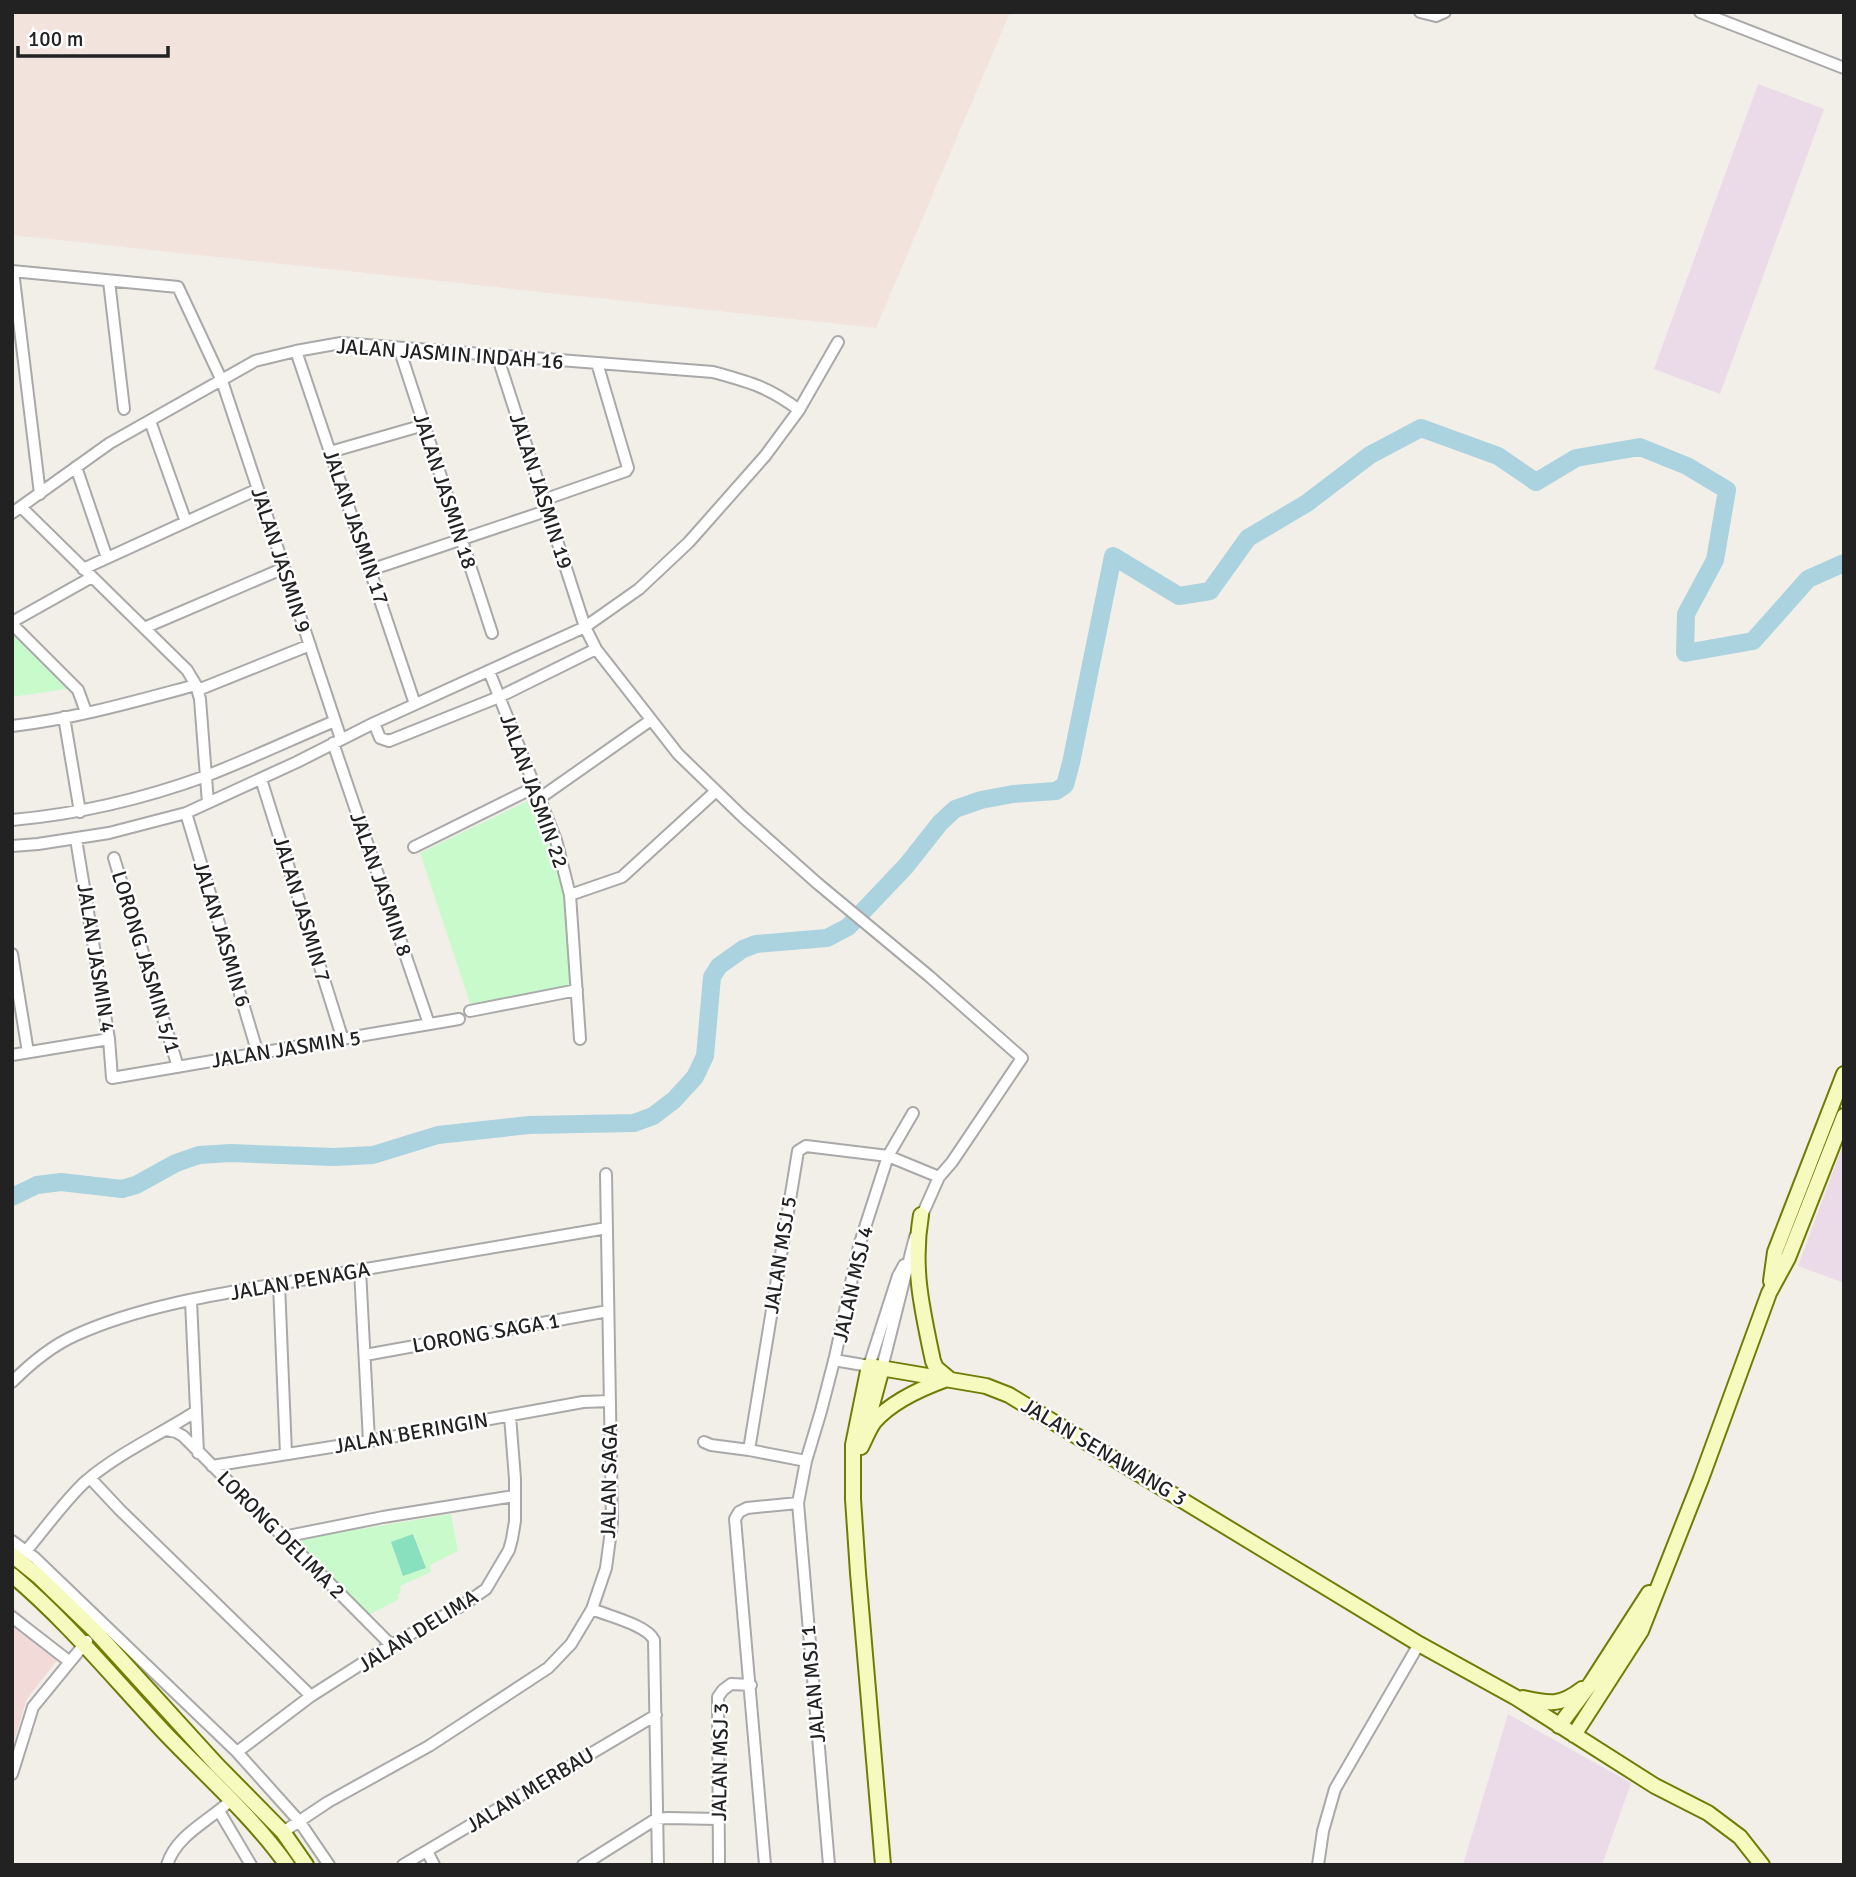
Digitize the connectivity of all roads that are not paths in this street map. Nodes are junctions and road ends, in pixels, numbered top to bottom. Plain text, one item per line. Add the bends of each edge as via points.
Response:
1 (1420, 12) edge
2 (1445, 12) edge
3 (1700, 12) edge
4 (1844, 68) edge
5 (13, 271) edge
6 (109, 281) junction
7 (838, 342) dead end
8 (399, 348) junction
9 (296, 351) junction
10 (497, 355) junction
11 (597, 363) junction
12 (222, 381) junction
13 (124, 410) dead end
14 (799, 410) junction
15 (150, 421) junction
16 (424, 425) junction
17 (330, 452) junction
18 (76, 467) junction
19 (258, 489) junction
20 (40, 494) junction
21 (545, 506) junction
22 (17, 511) edge
23 (186, 522) junction
24 (461, 539) junction
25 (107, 558) junction
26 (284, 568) junction
27 (83, 569) junction
28 (370, 570) junction
29 (92, 578) junction
30 (12, 623) edge
31 (585, 627) junction
32 (144, 628) junction
33 (492, 633) dead end
34 (310, 645) junction
35 (596, 649) junction
36 (489, 671) junction
37 (197, 687) junction
38 (499, 697) junction
39 (415, 704) junction
40 (86, 712) junction
41 (64, 718) junction
42 (651, 720) junction
43 (335, 721) junction
44 (374, 723) junction
45 (12, 726) edge
46 (337, 741) junction
47 (206, 776) junction
48 (261, 779) junction
49 (716, 791) junction
50 (538, 792) junction
51 (208, 803) junction
52 (80, 812) junction
53 (186, 813) junction
54 (12, 820) edge
55 (76, 839) junction
56 (12, 846) edge
57 (414, 847) dead end
58 (114, 858) dead end
59 (570, 895) junction
60 (12, 954) edge
61 (577, 990) junction
62 (470, 1011) dead end
63 (458, 1019) dead end
64 (429, 1024) junction
65 (109, 1040) junction
66 (343, 1040) junction
67 (580, 1040) dead end
68 (28, 1052) junction
69 (258, 1054) junction
70 (12, 1055) edge
71 (178, 1067) junction
72 (1844, 1074) edge
73 (112, 1078) joint
74 (913, 1113) dead end
75 (1844, 1116) edge
76 (888, 1156) junction
77 (606, 1174) dead end
78 (939, 1177) junction
79 (921, 1215) junction
80 (607, 1228) junction
81 (360, 1270) junction
82 (279, 1284) junction
83 (1769, 1293) junction
84 (191, 1301) junction
85 (608, 1311) junction
86 (365, 1355) junction
87 (834, 1360) junction
88 (875, 1367) junction
89 (949, 1379) junction
90 (12, 1382) edge
91 (610, 1401) junction
92 (195, 1412) junction
93 (510, 1416) junction
94 (167, 1430) junction
95 (369, 1441) junction
96 (704, 1442) dead end
97 (861, 1447) junction
98 (749, 1450) junction
99 (198, 1453) junction
100 (286, 1454) junction
101 (806, 1461) junction
102 (212, 1466) junction
103 (853, 1475) junction
104 (90, 1478) junction
105 (514, 1496) junction
106 (798, 1503) junction
107 (283, 1537) junction
108 (12, 1541) edge
109 (19, 1553) edge
110 (1664, 1572) junction
111 (12, 1575) edge
112 (592, 1609) junction
113 (12, 1617) edge
114 (95, 1631) junction
115 (84, 1644) junction
116 (1419, 1644) junction
117 (391, 1645) junction
118 (70, 1662) junction
119 (1614, 1675) junction
120 (1591, 1683) junction
121 (751, 1685) junction
122 (311, 1696) junction
123 (1515, 1697) junction
124 (656, 1715) junction
125 (1559, 1726) junction
126 (1574, 1735) junction
127 (237, 1752) junction
128 (1611, 1758) junction
129 (13, 1767) edge
130 (230, 1801) junction
131 (219, 1811) junction
132 (656, 1819) junction
133 (718, 1819) junction
134 (299, 1821) junction
135 (283, 1832) junction
136 (427, 1851) junction
137 (167, 1865) edge
138 (251, 1865) edge
139 (287, 1865) edge
140 (306, 1865) edge
141 (329, 1865) edge
142 (403, 1865) edge
143 (434, 1865) edge
144 (583, 1865) edge
145 (658, 1865) edge
146 (719, 1865) edge
147 (765, 1865) edge
148 (828, 1865) edge
149 (883, 1865) edge
150 (1318, 1865) edge
151 (1762, 1865) edge

1 - 2 street via 1436,16
3 - 4 street
5 - 6 street
5 - 20 street
6 - 12 street, JALAN JASMIN 9 via 178,287
6 - 13 street
7 - 14 street
8 - 9 street, JALAN JASMIN INDAH 16 via 341,343
8 - 10 street, JALAN JASMIN INDAH 16
8 - 16 street, JALAN JASMIN 18
9 - 12 street, JALAN JASMIN INDAH 16 via 255,361
9 - 17 street, JALAN JASMIN 17
10 - 11 street, JALAN JASMIN INDAH 16
10 - 21 street, JALAN JASMIN 19
11 - 14 street, JALAN JASMIN INDAH 16 via 713,372 752,383
11 - 21 street via 628,468
12 - 15 street, JALAN JASMIN INDAH 16
12 - 19 street, JALAN JASMIN 9
14 - 31 street via 689,542 639,589
15 - 18 street, JALAN JASMIN INDAH 16
15 - 23 street
16 - 17 street
16 - 24 street, JALAN JASMIN 18
17 - 28 street, JALAN JASMIN 17
18 - 20 street, JALAN JASMIN INDAH 16
18 - 25 street
19 - 23 street
19 - 26 street, JALAN JASMIN 9
20 - 22 street, JALAN JASMIN INDAH 16
21 - 24 street
21 - 31 street, JALAN JASMIN 19
22 - 27 street
23 - 25 street
24 - 28 street
24 - 33 street, JALAN JASMIN 18
25 - 27 street
26 - 32 street
26 - 34 street, JALAN JASMIN 9
27 - 29 street
28 - 39 street, JALAN JASMIN 17
29 - 30 street
29 - 32 street
30 - 40 street via 78,690
31 - 35 street, JALAN JASMIN 19
31 - 36 street
32 - 37 street via 187,670
34 - 37 street
34 - 43 street, JALAN JASMIN 9
35 - 38 street
35 - 42 street, JALAN JASMIN 19
36 - 38 street, JALAN JASMIN 22
36 - 39 street
37 - 40 street
37 - 47 street
38 - 44 street via 389,741 380,738
38 - 50 street, JALAN JASMIN 22
39 - 44 street
40 - 41 street
41 - 45 street
41 - 52 street
42 - 49 street, JALAN JASMIN 19
42 - 50 street
43 - 46 street, JALAN JASMIN 9
43 - 47 street
44 - 46 street
46 - 48 street
46 - 64 street, JALAN JASMIN 8
47 - 51 street
47 - 52 street
48 - 51 street
48 - 66 street, JALAN JASMIN 7
49 - 59 street via 622,877
49 - 78 street, JALAN JASMIN 19 via 1022,1058
50 - 57 street
50 - 59 street, JALAN JASMIN 22
51 - 53 street
52 - 54 street
53 - 55 street
53 - 69 street, JALAN JASMIN 6
55 - 56 street
55 - 65 street, JALAN JASMIN 4
58 - 71 street, LORONG JASMIN 5/1
59 - 61 street, JALAN JASMIN 22
60 - 68 street
61 - 62 street
61 - 67 street, JALAN JASMIN 22
63 - 64 street, JALAN JASMIN 5
64 - 66 street, JALAN JASMIN 5
65 - 68 street
65 - 73 street, JALAN JASMIN 4
66 - 69 street, JALAN JASMIN 5
68 - 70 street
69 - 71 street, JALAN JASMIN 5
71 - 73 street, JALAN JASMIN 5
72 - 83 street via 1775,1252
74 - 76 street, JALAN MSJ 4
75 - 83 street via 1788,1258
76 - 78 street, JALAN MSJ 5
76 - 87 street, JALAN MSJ 4 via 859,1246
76 - 98 street, JALAN MSJ 5 via 806,1146 798,1151
77 - 80 street, JALAN SAGA
78 - 79 street
79 - 88 street
79 - 89 street via 918,1286 933,1361
80 - 81 street, JALAN PENAGA
80 - 85 street, JALAN SAGA
81 - 82 street, JALAN PENAGA
81 - 86 street
82 - 84 street, JALAN PENAGA
82 - 100 street
83 - 110 street
84 - 90 street, JALAN PENAGA via 75,1335
84 - 92 street
85 - 86 street, LORONG SAGA 1
85 - 91 street, JALAN SAGA
86 - 95 street
87 - 88 street
87 - 101 street, JALAN MSJ 4
88 - 89 street, JALAN SENAWANG 3
88 - 97 street
88 - 103 street via 853,1445
89 - 97 street via 921,1388 888,1410 874,1422
89 - 116 street, JALAN SENAWANG 3 via 1009,1395
91 - 93 street, JALAN BERINGIN
91 - 112 street, JALAN SAGA via 612,1523 606,1568
92 - 94 street
92 - 99 street
93 - 95 street, JALAN BERINGIN
93 - 105 street, JALAN DELIMA
94 - 99 street, LORONG DELIMA 2 via 183,1436
94 - 104 street via 118,1456
95 - 100 street, JALAN BERINGIN
96 - 98 street
97 - 103 street
98 - 101 street
99 - 102 street, LORONG DELIMA 2
100 - 102 street, JALAN BERINGIN
101 - 106 street, JALAN MSJ 4
102 - 107 street, LORONG DELIMA 2
103 - 149 street
104 - 109 street
104 - 122 street
105 - 107 street
105 - 117 street, JALAN DELIMA via 509,1550 486,1589
106 - 121 street via 747,1508 735,1519
106 - 148 street, JALAN MSJ 1
107 - 117 street, LORONG DELIMA 2
108 - 109 street
109 - 114 street
109 - 127 street via 35,1558
110 - 119 street via 1642,1630
110 - 120 street
111 - 115 street
112 - 124 street via 651,1633
112 - 134 street, JALAN SAGA via 571,1644 548,1668 418,1752
113 - 118 street
114 - 115 street
114 - 135 street
115 - 118 street
115 - 130 street
116 - 123 street, JALAN SENAWANG 3
116 - 150 street via 1335,1789
117 - 122 street, JALAN DELIMA
118 - 129 street via 33,1707
119 - 126 street
119 - 128 street via 1591,1726
120 - 123 street via 1559,1703
120 - 125 street
121 - 133 street, JALAN MSJ 3 via 731,1684 718,1697
121 - 147 street
122 - 127 street, JALAN DELIMA
123 - 125 street
124 - 132 street
124 - 136 street, JALAN MERBAU
125 - 126 street
126 - 128 street
127 - 134 street
128 - 151 street via 1707,1813 1740,1838
130 - 131 street
130 - 139 street
131 - 137 street via 186,1836
131 - 138 street
132 - 133 street
132 - 144 street
132 - 145 street
133 - 146 street, JALAN MSJ 3
134 - 135 street, JALAN SAGA
134 - 141 street
135 - 140 street
136 - 142 street, JALAN MERBAU
136 - 143 street

